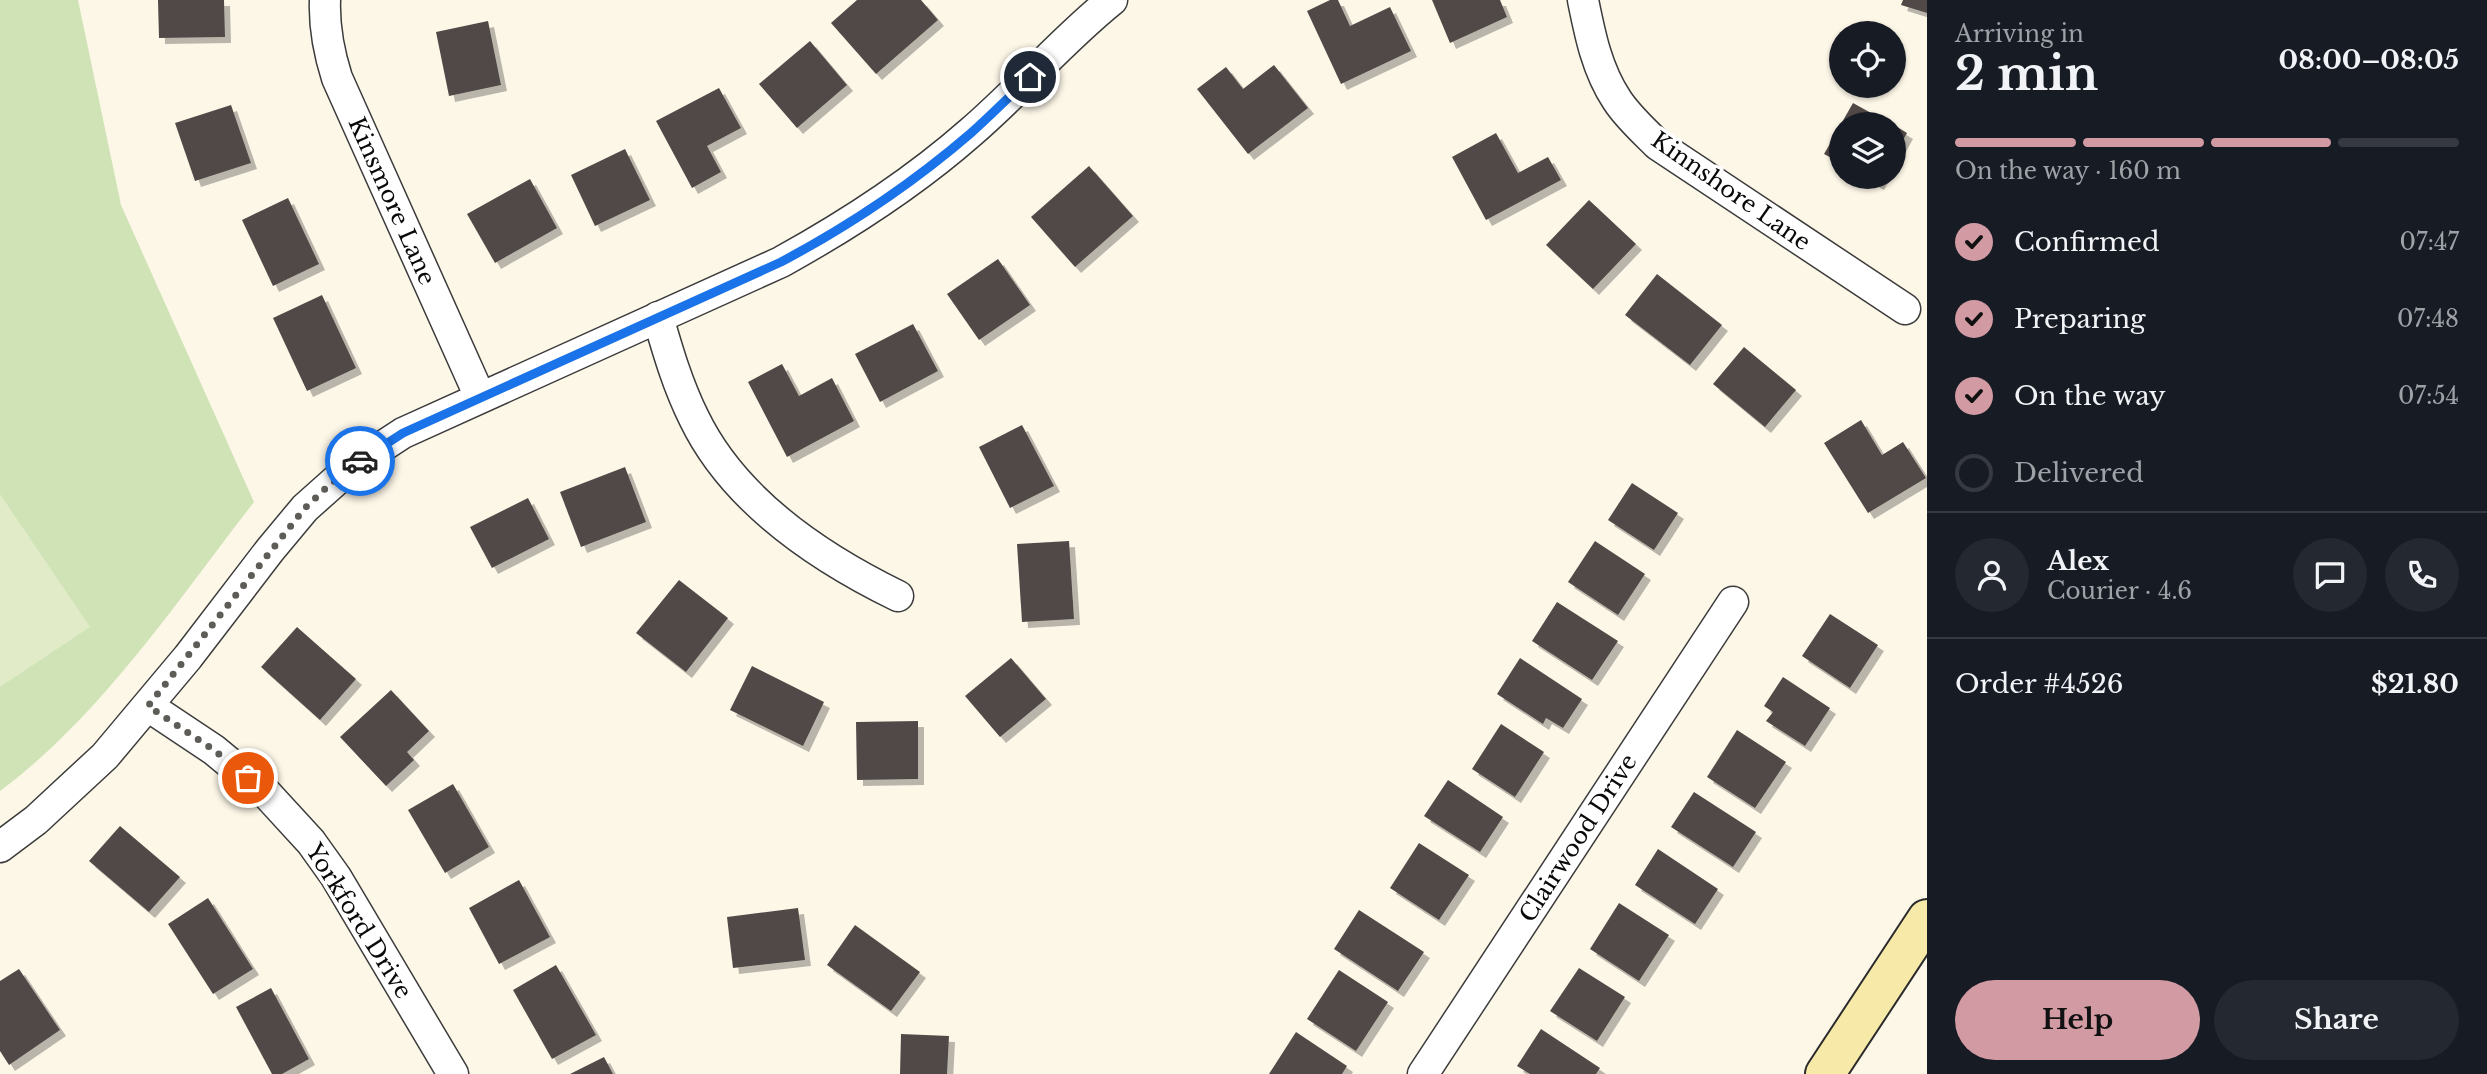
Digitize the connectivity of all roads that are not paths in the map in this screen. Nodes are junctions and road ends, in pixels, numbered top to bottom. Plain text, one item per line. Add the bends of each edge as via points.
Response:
1 (325, 0) edge
2 (1112, 0) edge
3 (1583, 0) edge
4 (1905, 309) dead end
5 (658, 317) junction
6 (480, 397) junction
7 (898, 596) dead end
8 (1733, 602) dead end
9 (148, 706) junction
10 (0, 847) edge
11 (1927, 919) edge
12 (453, 1074) edge
13 (1423, 1074) edge
14 (1825, 1074) edge

1 - 6 street, Kinsmore Lane via 337,78
2 - 5 street via 971,133 896,192 781,262
3 - 4 street, Kinnshore Lane via 1597,62 1616,99 1658,145
5 - 6 street
5 - 7 street via 695,420 742,487 809,545
6 - 9 street via 403,433 327,487 270,550
8 - 13 street, Clairwood Drive
9 - 10 street via 105,756
9 - 12 street, Yorkford Drive via 214,750 266,793 311,842
11 - 14 main road

